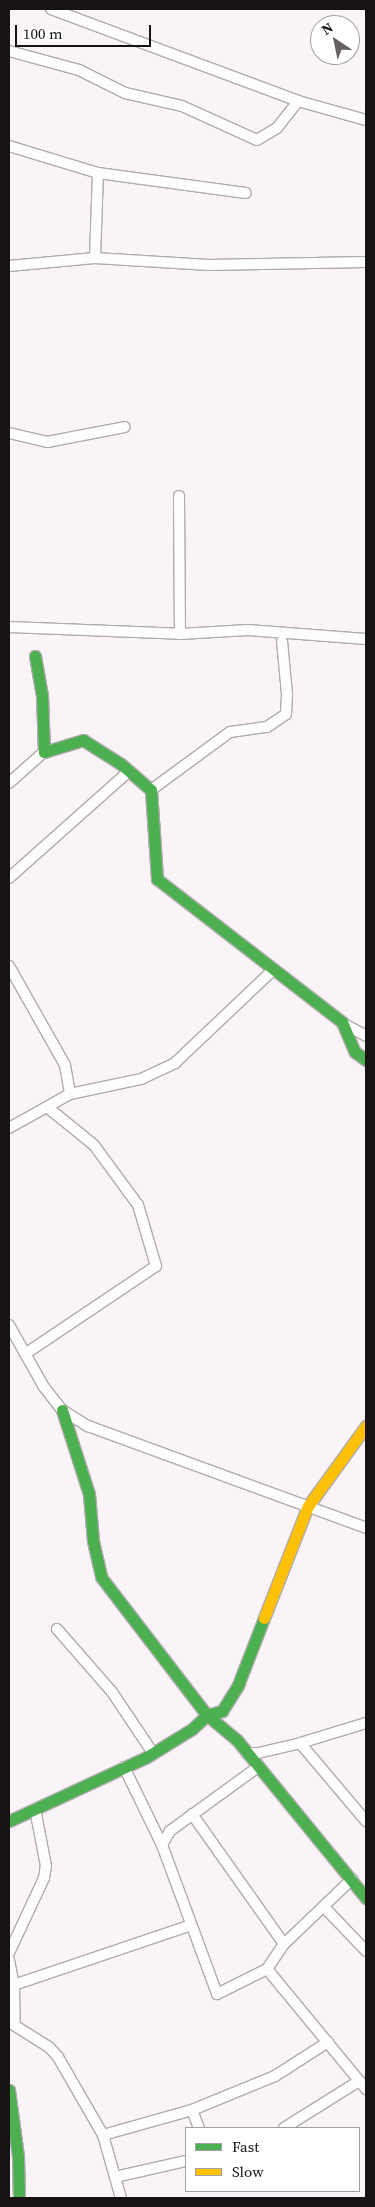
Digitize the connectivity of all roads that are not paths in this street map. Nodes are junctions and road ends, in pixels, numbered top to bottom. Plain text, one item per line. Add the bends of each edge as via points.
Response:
1 (51, 9) edge
2 (9, 51) edge
3 (298, 101) junction
4 (366, 120) edge
5 (9, 146) edge
6 (98, 173) junction
7 (246, 193) dead end
8 (95, 258) junction
9 (366, 262) edge
10 (9, 266) edge
11 (125, 427) dead end
12 (9, 433) edge
13 (179, 496) dead end
14 (9, 626) edge
15 (180, 634) junction
16 (366, 639) edge
17 (282, 641) dead end
18 (34, 656) dead end
19 (44, 752) junction
20 (129, 771) junction
21 (9, 782) edge
22 (151, 790) junction
23 (9, 878) edge
24 (9, 966) edge
25 (272, 970) junction
26 (342, 1022) junction
27 (366, 1036) edge
28 (366, 1060) edge
29 (70, 1094) junction
30 (47, 1107) junction
31 (9, 1128) edge
32 (9, 1325) edge
33 (25, 1354) junction
34 (62, 1410) junction
35 (366, 1426) edge
36 (308, 1506) junction
37 (366, 1528) edge
38 (57, 1629) dead end
39 (207, 1715) junction
40 (366, 1723) edge
41 (300, 1743) junction
42 (153, 1753) junction
43 (247, 1753) junction
44 (258, 1766) junction
45 (124, 1767) junction
46 (35, 1809) junction
47 (192, 1814) junction
48 (366, 1819) edge
49 (9, 1821) edge
50 (162, 1845) junction
51 (352, 1879) junction
52 (366, 1898) edge
53 (324, 1907) junction
54 (191, 1925) junction
55 (284, 1944) junction
56 (366, 1951) edge
57 (9, 1953) edge
58 (9, 1960) edge
59 (267, 1969) junction
60 (14, 1985) junction
61 (12, 2023) edge
62 (328, 2042) junction
63 (359, 2081) junction
64 (366, 2089) edge
65 (9, 2090) edge
66 (192, 2110) junction
67 (199, 2127) edge
68 (286, 2127) edge
69 (103, 2135) junction
70 (185, 2161) edge
71 (115, 2176) junction
72 (19, 2198) edge
73 (121, 2198) edge

1 - 3 street
2 - 3 street via 79,70 125,93 182,106 257,140 277,128
3 - 4 street
5 - 6 street
6 - 7 street
6 - 8 street
8 - 9 street via 209,265
8 - 10 street
11 - 12 street via 47,442
13 - 15 street
14 - 15 street
15 - 16 street via 248,630
17 - 22 street via 288,694 286,714 267,727 230,732
18 - 19 street via 42,695
19 - 20 street via 84,740
19 - 21 street
20 - 22 street
20 - 23 street
22 - 25 street via 157,879
24 - 29 street via 66,1065
25 - 26 street
25 - 29 street via 175,1063 141,1079
26 - 27 street
26 - 28 street via 356,1052
29 - 30 street
30 - 31 street
30 - 33 street via 94,1146 138,1205 156,1266
32 - 33 street
33 - 34 street
34 - 36 street via 88,1426
34 - 39 street via 88,1494 92,1541 101,1577
35 - 36 street
36 - 37 street
36 - 39 street via 238,1685 222,1711
38 - 42 street via 112,1692
39 - 42 street via 192,1729
39 - 43 street
40 - 41 street
41 - 43 street via 258,1754
41 - 48 street
42 - 45 street
43 - 44 street
44 - 47 street
44 - 51 street
45 - 46 street
45 - 50 street
46 - 49 street
46 - 57 street via 46,1866 44,1878
47 - 50 street via 170,1831
47 - 55 street
50 - 54 street
51 - 52 street
51 - 53 street
53 - 55 street
53 - 56 street
54 - 59 street via 217,1994
54 - 60 street
55 - 59 street
58 - 60 street
59 - 62 street
60 - 61 street
61 - 69 street via 49,2047 58,2057
62 - 63 street
62 - 66 street via 275,2076
63 - 64 street
63 - 68 street
65 - 72 street via 18,2157
66 - 67 street
66 - 69 street
69 - 71 street
70 - 71 street
71 - 73 street

